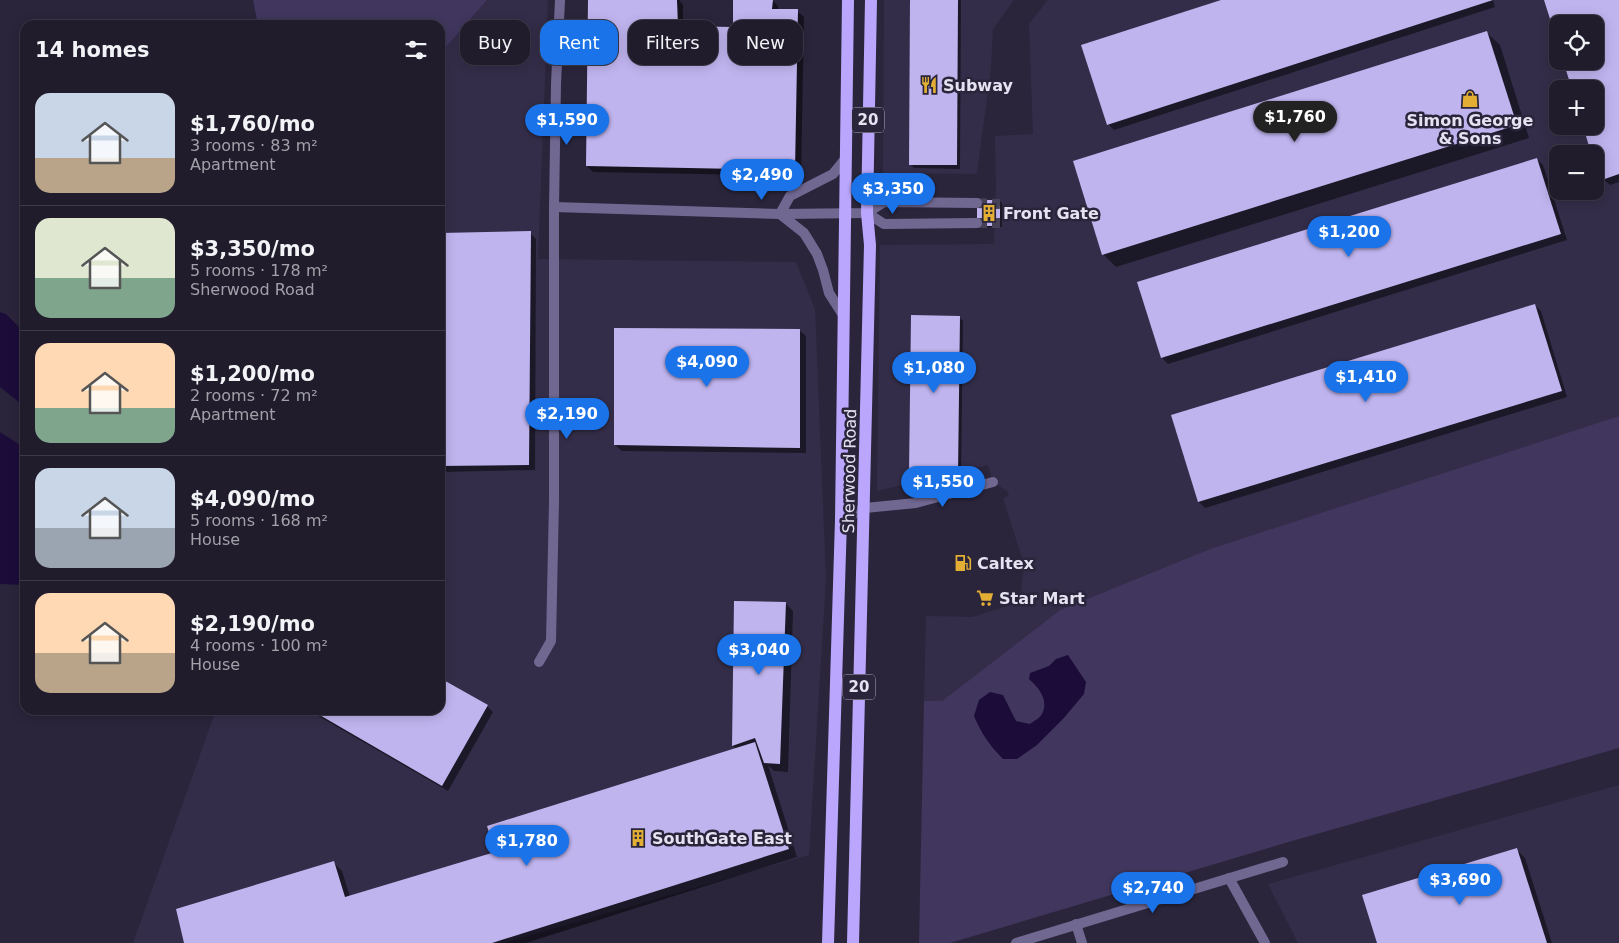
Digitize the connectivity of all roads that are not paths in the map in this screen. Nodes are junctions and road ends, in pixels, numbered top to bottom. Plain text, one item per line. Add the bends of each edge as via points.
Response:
1 (560, 0) edge
2 (848, 0) edge
3 (871, 0) edge
4 (846, 158) junction
5 (977, 203) tunnel mouth
6 (554, 207) junction
7 (845, 212) junction
8 (867, 213) junction
9 (780, 214) junction
10 (977, 223) tunnel mouth
11 (843, 316) junction
12 (993, 482) dead end
13 (864, 508) junction
14 (840, 520) junction
15 (539, 662) dead end
16 (1283, 862) dead end
17 (1229, 878) junction
18 (1076, 924) junction
19 (828, 943) edge
20 (853, 943) edge
21 (1016, 943) edge
22 (1082, 943) edge
23 (1265, 943) edge

1 - 6 street
2 - 4 main road, Sherwood Road / 20
3 - 8 main road, Sherwood Road / 20
4 - 7 main road, Sherwood Road / 20
4 - 9 street via 833,174 790,196
5 - 8 street via 884,202
6 - 9 street
6 - 15 street via 551,641
7 - 8 street
7 - 9 street
7 - 11 main road, Sherwood Road / 20
8 - 10 street via 884,224
8 - 13 main road, Sherwood Road / 20 via 870,244
9 - 11 street via 804,233 817,254 829,293
11 - 14 main road, Sherwood Road / 20
12 - 13 street via 916,503
13 - 14 street
13 - 20 main road, Sherwood Road / 20
14 - 19 main road, Sherwood Road / 20
16 - 17 street
17 - 18 street
17 - 23 street
18 - 21 street
18 - 22 street

